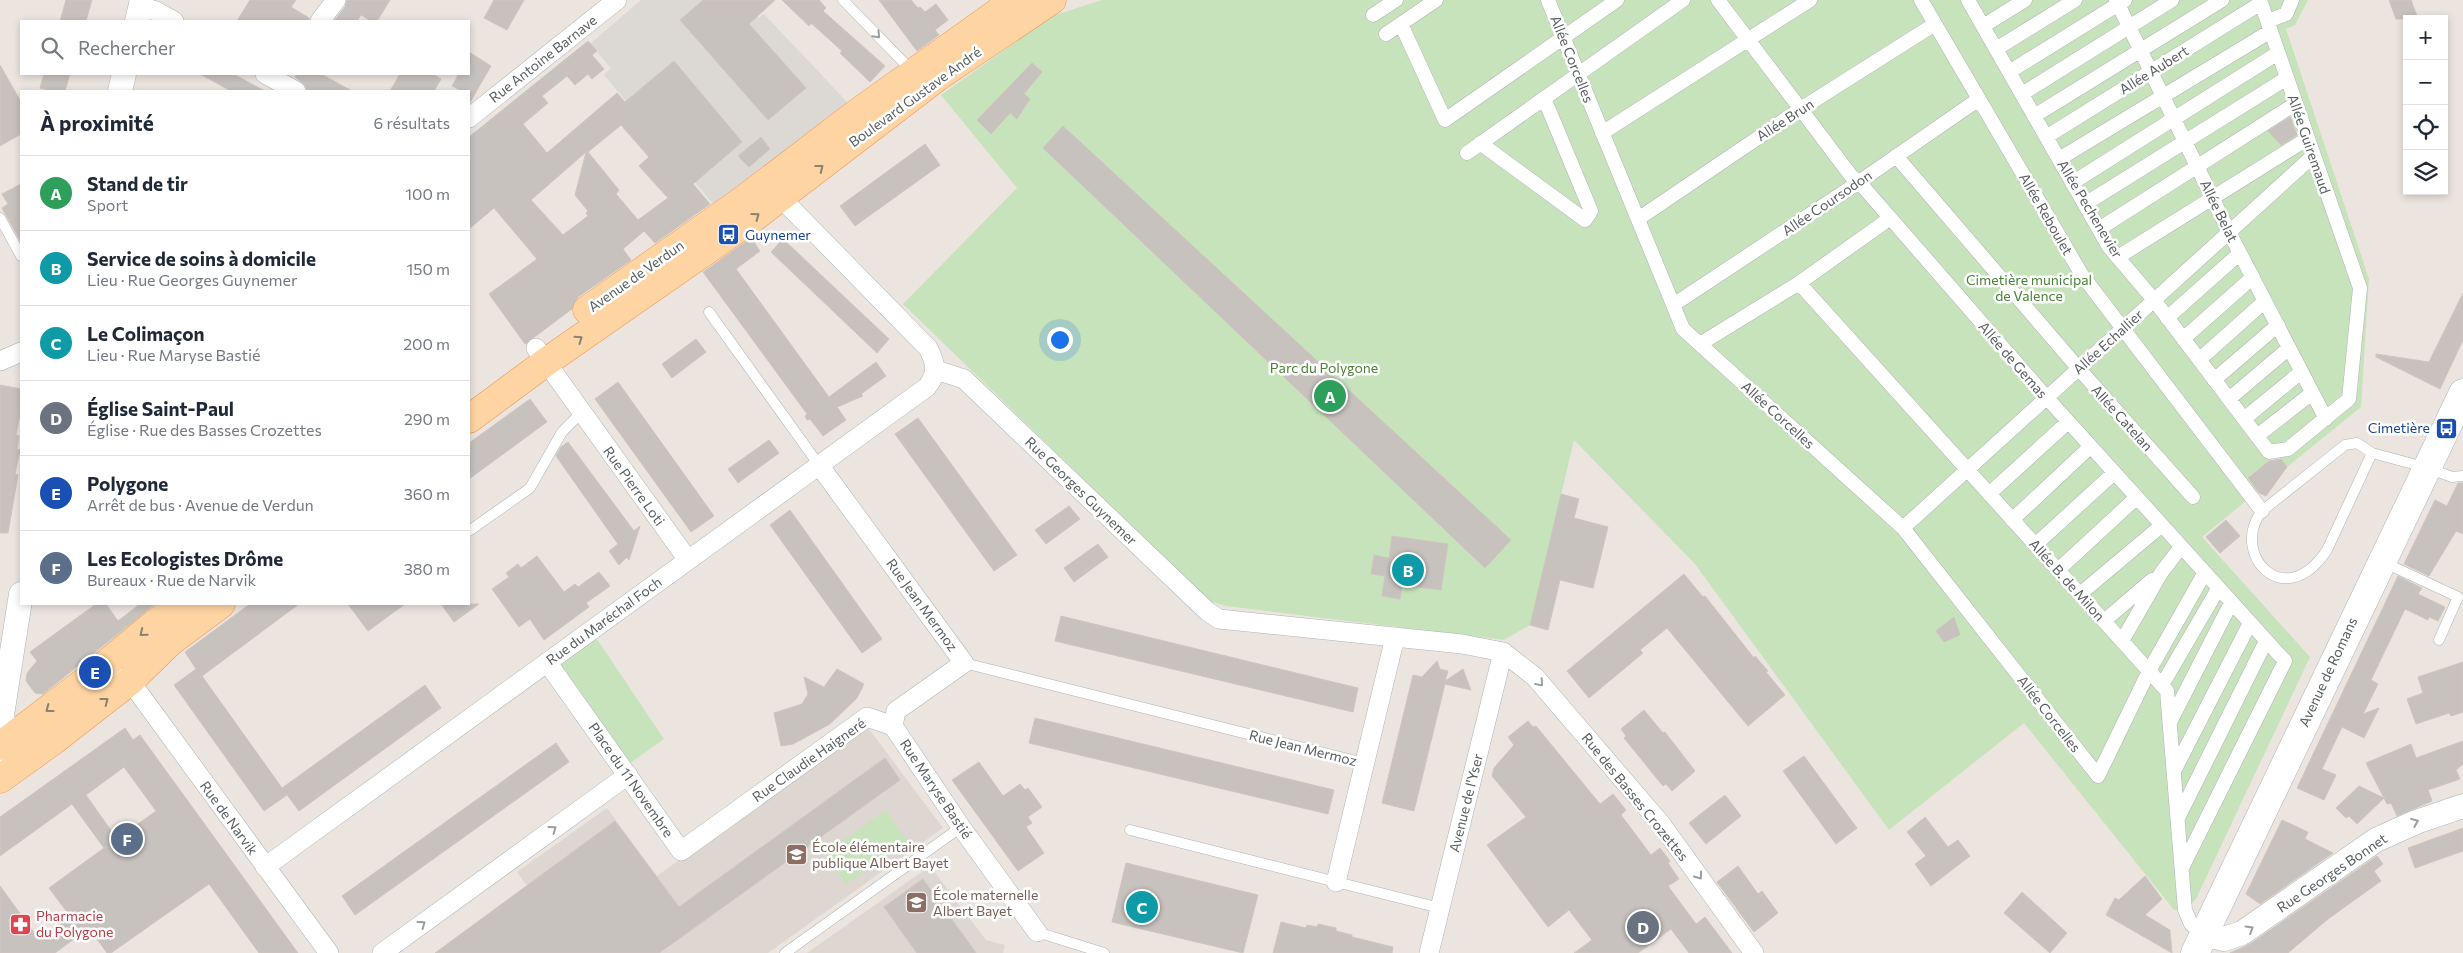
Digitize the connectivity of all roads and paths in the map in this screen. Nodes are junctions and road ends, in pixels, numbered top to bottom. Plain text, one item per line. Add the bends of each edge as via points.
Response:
1 (336, 0) edge
2 (617, 0) edge
3 (843, 0) edge
4 (1052, 0) edge
5 (1396, 0) edge
6 (1436, 0) edge
7 (1548, 0) edge
8 (1617, 0) edge
9 (1683, 0) edge
10 (1718, 0) edge
11 (1810, 0) edge
12 (1921, 0) edge
13 (2025, 0) edge
14 (2074, 0) edge
15 (2172, 0) edge
16 (2222, 0) edge
17 (2292, 0) edge
18 (2120, 1) edge
19 (1973, 2) edge
20 (2261, 2) edge
21 (1019, 3) edge
22 (139, 9) edge
23 (1373, 15) dead end
24 (172, 20) edge
25 (321, 20) edge
26 (1401, 24) junction
27 (1935, 24) junction
28 (1983, 26) junction
29 (2129, 26) junction
30 (2270, 26) junction
31 (1386, 34) dead end
32 (1563, 38) junction
33 (1748, 40) junction
34 (1996, 49) junction
35 (2141, 50) junction
36 (2278, 53) junction
37 (2009, 72) junction
38 (2152, 72) junction
39 (1578, 74) junction
40 (124, 75) edge
41 (273, 76) edge
42 (922, 77) junction
43 (2287, 78) junction
44 (120, 90) edge
45 (294, 90) edge
46 (2022, 94) junction
47 (2163, 96) junction
48 (1544, 98) junction
49 (1979, 99) junction
50 (2296, 104) junction
51 (1799, 110) junction
52 (2034, 116) junction
53 (470, 117) edge
54 (2174, 118) junction
55 (1602, 133) junction
56 (2046, 137) junction
57 (2307, 138) junction
58 (2185, 141) junction
59 (1480, 144) junction
60 (1467, 153) dead end
61 (802, 155) junction
62 (1896, 156) junction
63 (2313, 156) junction
64 (2059, 159) junction
65 (2198, 166) junction
66 (1859, 182) junction
67 (2072, 183) junction
68 (2213, 197) junction
69 (781, 198) junction
70 (2085, 204) junction
71 (0, 218) edge
72 (1638, 219) junction
73 (1889, 219) junction
74 (2099, 229) junction
75 (2229, 232) junction
76 (2240, 252) junction
77 (20, 254) edge
78 (2118, 257) junction
79 (2253, 277) junction
80 (1798, 283) junction
81 (2154, 300) junction
82 (2265, 301) junction
83 (1673, 305) junction
84 (709, 312) dead end
85 (2167, 318) junction
86 (2278, 325) junction
87 (2123, 328) junction
88 (2183, 339) junction
89 (1700, 344) junction
90 (2289, 348) junction
91 (20, 352) edge
92 (541, 355) junction
93 (2199, 360) junction
94 (0, 361) edge
95 (2079, 369) junction
96 (936, 370) junction
97 (2301, 372) junction
98 (2214, 380) junction
99 (2312, 393) junction
100 (2463, 393) edge
101 (470, 396) edge
102 (2046, 398) junction
103 (2229, 399) junction
104 (581, 413) junction
105 (470, 418) edge
106 (2244, 419) junction
107 (2326, 419) junction
108 (2068, 422) junction
109 (2257, 436) junction
110 (2090, 447) junction
111 (2372, 454) junction
112 (819, 465) junction
113 (2428, 468) junction
114 (1967, 470) junction
115 (2114, 472) junction
116 (2463, 476) edge
117 (1989, 494) junction
118 (2193, 497) dead end
119 (2136, 498) junction
120 (2262, 512) junction
121 (2012, 520) junction
122 (2161, 526) junction
123 (1903, 528) junction
124 (470, 530) edge
125 (2035, 545) junction
126 (2181, 547) junction
127 (688, 560) junction
128 (2382, 562) junction
129 (2058, 570) junction
130 (2160, 573) junction
131 (2204, 574) junction
132 (2218, 589) junction
133 (2080, 594) junction
134 (20, 600) edge
135 (2231, 603) junction
136 (181, 605) edge
137 (220, 605) edge
138 (2104, 621) junction
139 (2250, 623) junction
140 (1394, 637) junction
141 (2439, 640) dead end
142 (2122, 641) junction
143 (2266, 641) junction
144 (1503, 652) junction
145 (547, 662) junction
146 (964, 662) junction
147 (2149, 671) junction
148 (88, 680) junction
149 (130, 681) junction
150 (2162, 685) junction
151 (2170, 722) junction
152 (893, 726) junction
153 (2, 750) edge
154 (1364, 763) junction
155 (2174, 771) junction
156 (628, 775) junction
157 (0, 779) edge
158 (2463, 806) edge
159 (728, 817) joint
160 (2178, 818) junction
161 (961, 827) junction
162 (1130, 830) dead end
163 (265, 867) junction
164 (2182, 868) junction
165 (1336, 882) junction
166 (1440, 908) junction
167 (1037, 932) joint
168 (2199, 944) edge
169 (329, 953) edge
170 (382, 953) edge
171 (785, 953) edge
172 (1104, 953) edge
173 (1429, 953) edge
174 (1754, 953) edge

1 - 25 street
2 - 53 street, Rue Antoine Barnave
3 -> 42 lane
4 - 42 main road, Boulevard Gustave André
5 - 23 street
6 - 26 street
7 - 32 street, Allée Corcelles
8 - 32 street
9 - 39 street
10 - 33 street, Allée de Gemas
11 - 33 street
12 - 27 street, Allée Reboulet
13 - 28 street
14 - 34 street
15 - 29 street
16 - 35 street
17 - 30 street via 2286,14
18 - 29 street, Allée Belat
18 - 37 street
19 - 28 street, Allée Pechenevier
20 - 30 street, Allée Guiremaud
20 - 38 street, Allée Aubert
21 - 42 main road, Boulevard Gustave André
22 - 24 street via 156,11
26 - 31 street
26 - 32 street via 1445,120
27 - 49 street, Allée Reboulet
27 - 51 street, Allée Brun
28 - 34 street, Allée Pechenevier
29 - 35 street, Allée Belat
29 - 46 street
30 - 36 street, Allée Guiremaud
30 - 47 street
32 - 39 street, Allée Corcelles
33 - 51 street, Allée de Gemas
33 - 55 street
34 - 37 street, Allée Pechenevier
35 - 38 street, Allée Belat
35 - 52 street
36 - 43 street, Allée Guiremaud
36 - 54 street
37 - 46 street, Allée Pechenevier
38 - 47 street, Allée Belat
38 - 56 street, Allée Aubert
39 - 48 street
39 - 55 street, Allée Corcelles
40 - 44 street
41 - 45 street
42 - 61 main road, Boulevard Gustave André via 856,113
69 -> 42 main road, Boulevard Gustave André
43 - 50 street, Allée Guiremaud
43 - 58 street
46 - 52 street, Allée Pechenevier
47 - 54 street, Allée Belat
47 - 64 street
48 - 59 street
48 - 59 street via 1591,211 1585,220
49 - 62 street, Allée Coursodon
49 - 87 street, Allée Reboulet via 2082,275
50 - 57 street, Allée Guiremaud
50 - 65 street
51 - 66 street, Allée de Gemas
51 - 72 street, Allée Brun
52 - 56 street, Allée Pechenevier
54 - 58 street, Allée Belat
54 - 67 street
55 - 72 street, Allée Corcelles
56 - 64 street, Allée Pechenevier
57 - 63 street, Allée Guiremaud
57 - 68 street
58 - 65 street, Allée Belat
58 - 70 street
59 - 60 street
61 - 69 street via 782,186
61 - 92 main road, Avenue de Verdun
62 - 66 street, Allée Coursodon
62 - 95 street, Allée Catelan
63 - 75 street, Allée Echallier
63 - 107 street, Allée Guiremaud via 2360,288 2349,399
64 - 67 street, Allée Pechenevier
65 - 68 street, Allée Belat
65 - 74 street
66 - 73 street, Allée de Gemas
66 - 83 street, Allée Coursodon
67 - 70 street, Allée Pechenevier
68 - 75 street, Allée Belat
68 - 78 street
92 -> 69 main road, Avenue de Verdun
69 - 96 street via 928,348
70 - 74 street, Allée Pechenevier
71 - 77 lane
72 - 83 street, Allée Corcelles
73 - 80 street
73 - 102 street, Allée de Gemas
74 - 78 street, Allée Pechenevier
75 - 76 street, Allée Belat
75 - 81 street, Allée Echallier
76 - 79 street, Allée Belat
76 - 85 street
78 - 81 street, Allée Pechenevier
79 - 82 street, Allée Belat
79 - 88 street
80 - 89 street
80 - 114 street, Allée B. de Milon
81 - 85 street, Allée Pechenevier
81 - 87 street, Allée Echallier
82 - 86 street, Allée Belat
82 - 93 street
83 - 89 street, Allée Corcelles via 1683,329
84 - 112 lane, Rue Jean Mermoz
85 - 88 street, Allée Pechenevier
86 - 90 street, Allée Belat
86 - 98 street
87 - 95 street, Allée Echallier
87 - 120 street, Allée Reboulet
88 - 93 street, Allée Pechenevier
89 - 123 street, Allée Corcelles
90 - 97 street, Allée Belat
90 - 103 street
91 - 94 street
92 - 101 main road, Avenue de Verdun
92 - 104 street, Rue Pierre Loti
92 - 105 main road, Avenue de Verdun
93 - 98 street, Allée Pechenevier
95 - 102 street, Allée Echallier
95 - 118 street, Allée Catelan
96 - 112 street, Rue du Maréchal Foch via 927,388
96 - 140 street, Rue Georges Guynemer via 964,380 1219,619
97 - 99 street, Allée Belat
97 - 106 street
98 - 103 street, Allée Pechenevier
99 - 107 street, Allée Belat
99 - 109 street
100 - 113 main road, Avenue de Romans
102 - 108 street, Allée de Gemas
102 - 114 street, Allée Echallier
103 - 106 street, Allée Pechenevier
104 - 124 lane via 562,432 530,488
104 - 127 street, Rue Pierre Loti
106 - 109 street, Allée Pechenevier
107 - 109 street, Allée Pechenevier via 2288,448 2269,452
108 - 110 street, Allée de Gemas
108 - 117 street
110 - 115 street, Allée de Gemas
110 - 121 street
111 - 113 lane
111 - 120 lane via 2356,442 2345,445
111 - 120 lane via 2328,550 2319,563 2294,579 2274,577 2263,566 2252,542 2255,520
112 - 127 street, Rue du Maréchal Foch
112 - 146 street, Rue Jean Mermoz
113 - 116 lane via 2452,477
113 - 128 main road, Avenue de Romans
114 - 117 street, Allée B. de Milon
114 - 123 street, Allée Echallier
115 - 119 street, Allée de Gemas
115 - 125 street
117 - 121 street, Allée B. de Milon
119 - 122 street, Allée de Gemas
119 - 129 street
121 - 125 street, Allée B. de Milon
122 - 126 street, Allée de Gemas
122 - 133 street
123 - 147 street, Allée Corcelles via 2098,776
125 - 129 street, Allée B. de Milon
126 - 130 street
126 - 131 street, Allée de Gemas
127 - 145 street, Rue du Maréchal Foch
128 - 141 lane via 2458,597
128 - 168 main road, Avenue de Romans
129 - 133 street, Allée B. de Milon
130 - 138 street
130 - 142 street
131 - 132 street, Allée de Gemas
131 - 147 street
132 - 135 street, Allée de Gemas
132 - 150 street
133 - 138 street, Allée B. de Milon
134 - 153 street via 2,715
135 - 139 street, Allée de Gemas
135 - 151 street
136 -> 148 main road
137 - 149 main road via 170,642
138 - 142 street, Allée B. de Milon
139 - 143 street, Allée de Gemas
139 - 155 street
140 - 144 street, Rue Georges Guynemer
140 - 154 street
142 - 147 street, Allée B. de Milon
143 - 160 street
143 - 164 street, Allée de Gemas via 2285,662
144 - 166 street, Avenue de l'Yser
144 -> 174 street, Rue des Basses Crozettes via 1534,677 1661,824
145 - 156 street, Place du 11 Novembre
145 - 163 street, Rue du Maréchal Foch
146 - 152 street, Rue Maryse Bastié via 896,711
146 - 154 lane, Rue Jean Mermoz
147 - 150 street, Allée B. de Milon
148 - 149 street via 120,677
148 -> 153 main road
157 -> 149 main road
149 - 163 street, Rue de Narvik
150 - 151 street, Allée B. de Milon via 2167,691
151 - 155 street, Allée B. de Milon
152 - 159 street, Rue Claudie Haigneré via 867,717
152 - 161 street, Rue Maryse Bastié
154 - 165 street
155 - 160 street, Allée B. de Milon
156 - 159 street, Place du 11 Novembre via 681,851
170 -> 156 street
168 -> 158 street, Rue Georges Bonnet via 2242,933 2376,840
160 - 164 street, Allée B. de Milon
161 - 167 street, Rue Maryse Bastié
161 - 171 lane
162 - 165 lane
163 - 169 street, Rue de Narvik
164 - 168 street, Allée B. de Milon via 2185,910
165 - 166 lane
166 - 173 street, Avenue de l'Yser
167 - 172 lane

